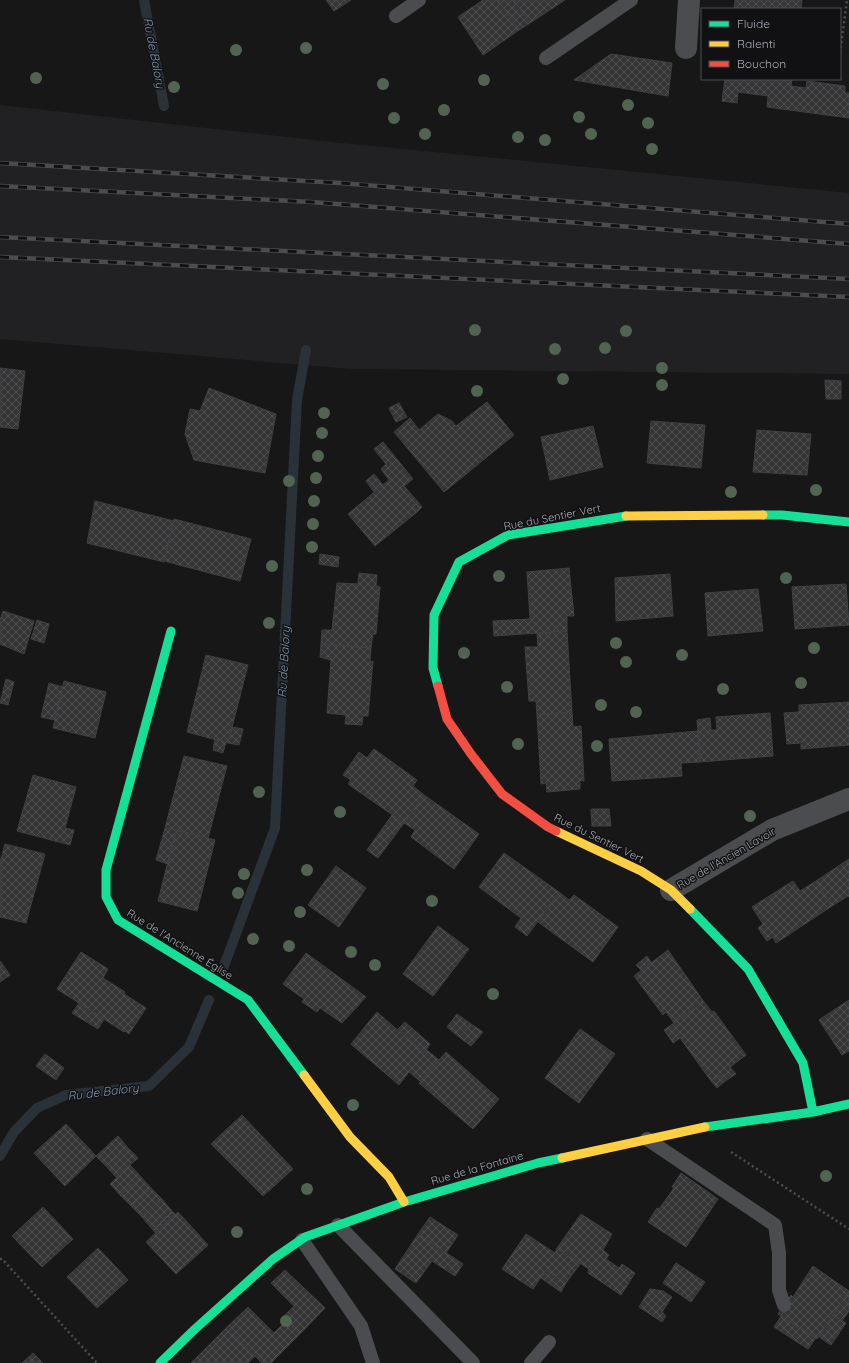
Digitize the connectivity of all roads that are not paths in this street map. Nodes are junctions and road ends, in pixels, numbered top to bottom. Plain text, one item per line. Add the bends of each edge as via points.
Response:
1 (419, 0) edge
2 (631, 0) edge
3 (689, 0) edge
4 (396, 16) dead end
5 (686, 48) dead end
6 (546, 58) dead end
7 (849, 522) edge
8 (171, 631) dead end
9 (849, 800) edge
10 (671, 890) junction
11 (849, 1104) edge
12 (813, 1112) junction
13 (647, 1139) junction
14 (404, 1202) junction
15 (338, 1225) junction
16 (302, 1240) junction
17 (784, 1305) dead end
18 (549, 1342) dead end
19 (169, 1360) edge
20 (373, 1363) edge
21 (473, 1363) edge
22 (531, 1363) edge

1 - 4 lane
2 - 6 lane
3 - 5 street
7 - 10 street, Rue du Sentier Vert via 782,515 623,516 508,536 459,562 434,615 433,668 447,719 502,794 548,828 641,871
8 - 14 street, Rue de l'Ancienne Église via 106,870 106,897 118,920 248,1000 350,1136 389,1177
9 - 10 street, Rue de l'Ancien Lavoir via 772,830
10 - 12 street, Rue du Sentier Vert via 748,969 803,1063
11 - 12 street, Rue de la Fontaine
12 - 13 street, Rue de la Fontaine via 694,1128
13 - 14 street, Rue de la Fontaine via 538,1163
13 - 17 lane via 775,1225 780,1290
14 - 15 street, Rue de la Fontaine
15 - 16 street, Rue de la Fontaine
15 - 21 lane
16 - 19 street, Rue de la Fontaine via 273,1259 195,1329
16 - 20 lane via 361,1326
18 - 22 lane

